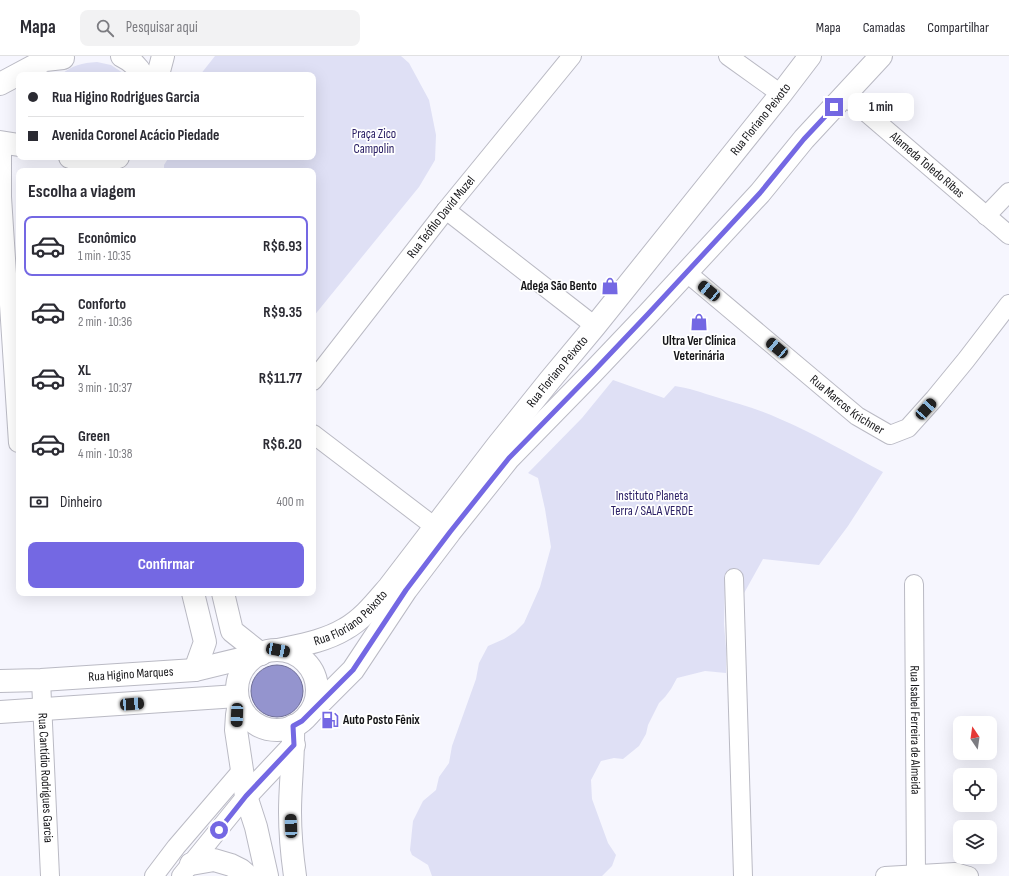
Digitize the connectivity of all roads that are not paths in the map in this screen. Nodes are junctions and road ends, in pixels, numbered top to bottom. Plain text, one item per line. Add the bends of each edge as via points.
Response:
1 (122, 56) edge
2 (163, 56) edge
3 (572, 56) edge
4 (728, 56) edge
5 (810, 56) edge
6 (881, 56) edge
7 (65, 57) edge
8 (22, 72) edge
9 (49, 72) edge
10 (140, 72) edge
11 (159, 72) edge
12 (16, 75) edge
13 (0, 84) edge
14 (781, 94) junction
15 (844, 96) junction
16 (7, 143) edge
17 (71, 160) edge
18 (78, 160) edge
19 (109, 160) edge
20 (78, 168) edge
21 (1009, 192) edge
22 (1, 209) edge
23 (446, 210) junction
24 (986, 216) junction
25 (1009, 235) edge
26 (686, 272) junction
27 (1009, 304) edge
28 (595, 326) junction
29 (316, 377) edge
30 (16, 415) edge
31 (316, 436) edge
32 (435, 527) junction
33 (734, 578) dead end
34 (914, 584) dead end
35 (194, 596) edge
36 (224, 596) edge
37 (269, 652) junction
38 (195, 670) junction
39 (41, 680) junction
40 (0, 681) edge
41 (238, 700) junction
42 (42, 710) junction
43 (0, 712) edge
44 (299, 728) junction
45 (242, 770) junction
46 (246, 796) junction
47 (186, 870) edge
48 (917, 875) edge
49 (50, 876) edge
50 (154, 876) edge
51 (248, 876) edge
52 (267, 876) edge
53 (295, 876) edge
54 (743, 876) edge
55 (885, 876) edge
56 (968, 876) edge

1 - 10 main road
2 - 11 main road
3 - 23 street, Rua Teófilo David Muzel
4 - 14 street
5 - 14 main road, Rua Floriano Peixoto
6 - 15 main road
7 - 8 main road via 45,60
7 - 9 main road
12 - 13 main road
14 - 28 main road, Rua Floriano Peixoto
15 - 24 street, Alameda Toledo Ribas
15 - 26 main road via 804,139 760,193
16 - 22 street
17 - 20 main road
18 - 19 main road
21 - 24 street
22 - 30 street
23 - 28 street
23 - 29 street, Rua Teófilo David Muzel
24 - 25 street, Alameda Toledo Ribas
26 - 27 street, Rua Marcos Krichner via 857,416 890,435 908,428 913,423
26 - 44 main road via 509,458 406,590 353,670
28 - 32 main road, Rua Floriano Peixoto
31 - 32 street
32 - 37 main road, Rua Floriano Peixoto via 389,587 346,629 314,642
33 - 54 street
34 - 48 street, Rua Isabel Ferreira de Almeida
35 - 38 main road via 205,642
36 - 37 main road via 232,631
37 - 38 main road, Rua Higino Marques
37 - 41 main road via 252,659 244,666 237,686
37 - 44 main road via 290,653 301,658 310,667 315,678 315,703
38 - 39 main road, Rua Higino Marques
39 - 40 main road, Rua Higino Marques
39 - 42 street, Rua Cantídio Rodrigues Garcia
41 - 42 main road
41 - 44 main road via 243,712 256,724 275,730
41 - 45 main road via 236,730
42 - 43 main road
42 - 49 street, Rua Cantídio Rodrigues Garcia
44 - 46 main road
44 - 53 main road via 290,812
45 - 46 main road
45 - 50 street
46 - 47 street
46 - 52 main road
47 - 51 main road via 214,860 231,865
48 - 55 street
48 - 56 street via 955,872

